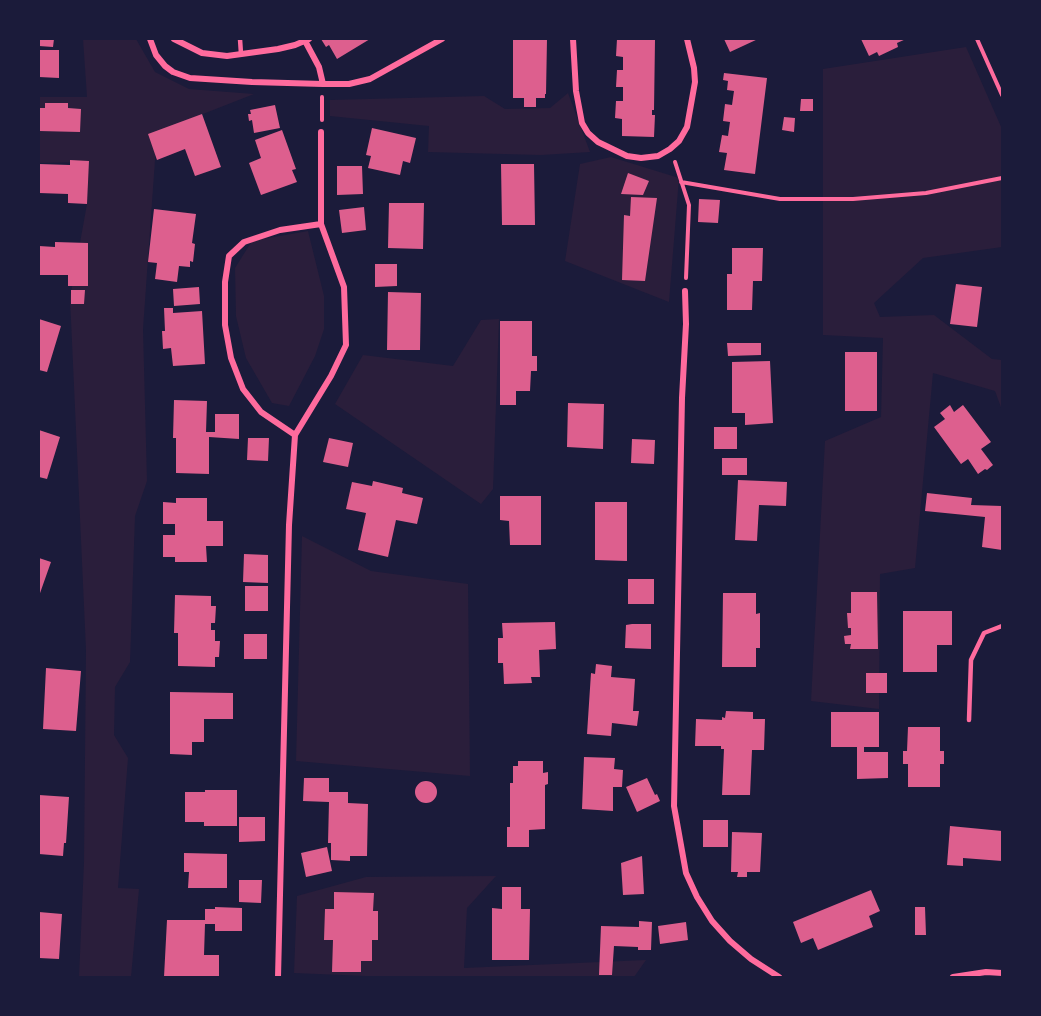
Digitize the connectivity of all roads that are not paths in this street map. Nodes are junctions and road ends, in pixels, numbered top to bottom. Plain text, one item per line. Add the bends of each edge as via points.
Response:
1 (150, 39) edge
2 (174, 39) edge
3 (240, 39) edge
4 (304, 39) edge
5 (309, 39) edge
6 (442, 39) edge
7 (573, 39) edge
8 (687, 39) edge
9 (241, 54) junction
10 (323, 84) junction
11 (321, 132) road end
12 (321, 224) junction
13 (685, 291) road end
14 (295, 435) junction
15 (1002, 626) edge
16 (969, 720) dead end
17 (1002, 973) edge
18 (278, 977) edge
19 (779, 977) edge
20 (953, 977) edge

1 - 10 street via 165,66 190,78
2 - 9 street via 202,53
3 - 9 lane
4 - 10 street
5 - 9 street via 278,49
6 - 10 street via 370,79
7 - 8 street via 580,115 588,133 627,156 641,158 658,156 670,149 687,127 694,68
11 - 12 street
12 - 14 street via 344,287 346,345
12 - 14 street via 280,230 244,242 229,256 225,282 225,325 243,389 261,412
13 - 19 street via 675,816 686,873 712,921 751,959
14 - 18 street via 289,525
15 - 16 lane via 984,633 971,660
17 - 20 street

